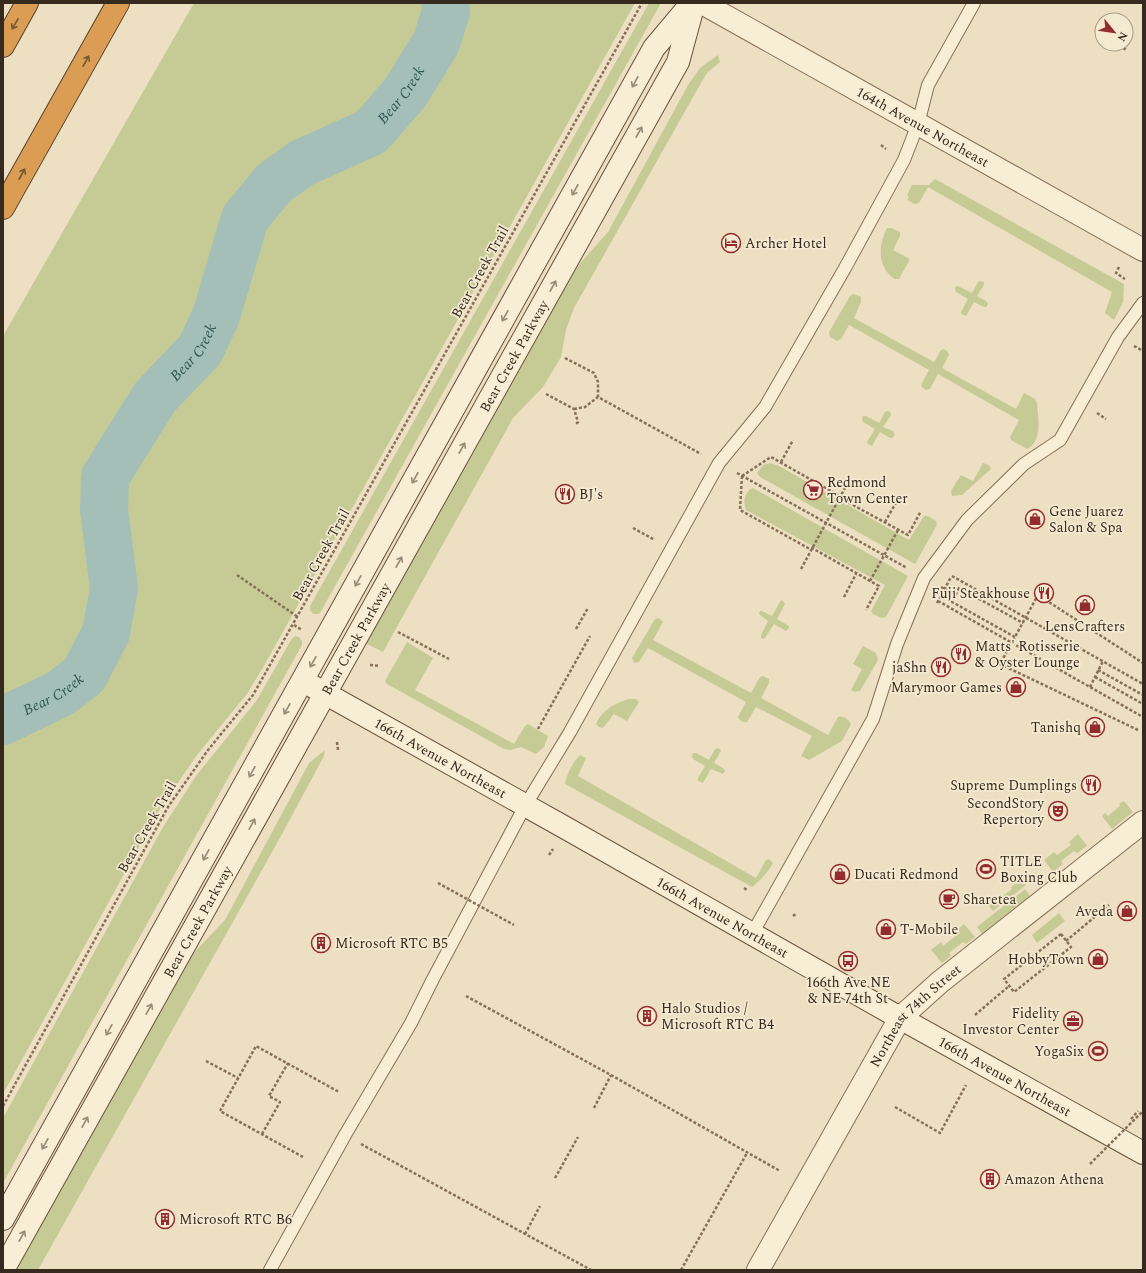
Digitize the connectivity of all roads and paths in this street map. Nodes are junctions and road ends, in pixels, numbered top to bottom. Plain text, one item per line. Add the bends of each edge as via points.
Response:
1 (27, 3) edge
2 (118, 3) edge
3 (642, 3) edge
4 (693, 3) edge
5 (702, 3) edge
6 (974, 3) edge
7 (3, 46) edge
8 (918, 124) junction
9 (881, 144) dead end
10 (886, 149) dead end
11 (3, 208) edge
12 (1143, 250) edge
13 (1119, 267) dead end
14 (1125, 279) dead end
15 (1143, 303) edge
16 (565, 358) dead end
17 (546, 394) dead end
18 (598, 396) junction
19 (574, 409) junction
20 (576, 424) dead end
21 (793, 440) dead end
22 (705, 456) dead end
23 (781, 462) junction
24 (736, 473) dead end
25 (742, 476) junction
26 (851, 477) dead end
27 (840, 498) junction
28 (898, 499) dead end
29 (921, 511) dead end
30 (885, 522) junction
31 (826, 523) junction
32 (633, 528) dead end
33 (898, 530) junction
34 (812, 548) junction
35 (671, 549) junction
36 (884, 556) junction
37 (800, 569) dead end
38 (910, 570) dead end
39 (955, 570) dead end
40 (856, 574) junction
41 (237, 575) dead end
42 (952, 576) junction
43 (870, 581) junction
44 (945, 589) junction
45 (955, 595) junction
46 (844, 597) dead end
47 (938, 601) junction
48 (935, 607) dead end
49 (588, 608) dead end
50 (866, 610) dead end
51 (298, 617) junction
52 (1023, 623) junction
53 (294, 625) junction
54 (576, 629) dead end
55 (306, 632) dead end
56 (398, 632) dead end
57 (590, 636) dead end
58 (1015, 637) junction
59 (449, 660) dead end
60 (1103, 662) junction
61 (1143, 663) edge
62 (1098, 670) junction
63 (1095, 677) junction
64 (302, 680) junction
65 (1143, 684) edge
66 (1090, 687) junction
67 (325, 693) junction
68 (1143, 695) edge
69 (1143, 704) edge
70 (1143, 717) edge
71 (538, 729) dead end
72 (1138, 730) dead end
73 (337, 742) dead end
74 (338, 750) dead end
75 (525, 806) junction
76 (1143, 822) edge
77 (438, 883) dead end
78 (1109, 905) dead end
79 (797, 913) dead end
80 (793, 916) dead end
81 (514, 925) dead end
82 (752, 934) junction
83 (1066, 941) junction
84 (1009, 986) junction
85 (466, 996) dead end
86 (975, 1014) dead end
87 (900, 1018) junction
88 (206, 1061) dead end
89 (288, 1063) junction
90 (611, 1075) junction
91 (238, 1078) junction
92 (966, 1084) dead end
93 (339, 1092) dead end
94 (3, 1106) edge
95 (894, 1107) dead end
96 (594, 1108) dead end
97 (1138, 1111) dead end
98 (1143, 1111) edge
99 (1128, 1122) dead end
100 (262, 1134) junction
101 (578, 1137) dead end
102 (358, 1143) dead end
103 (747, 1153) junction
104 (1143, 1153) edge
105 (303, 1157) dead end
106 (1090, 1164) dead end
107 (780, 1171) dead end
108 (555, 1178) dead end
109 (540, 1206) dead end
110 (3, 1219) edge
111 (525, 1234) junction
112 (3, 1270) edge
113 (270, 1270) edge
114 (591, 1270) edge
115 (681, 1270) edge
116 (758, 1270) edge

1 -> 7 highway
11 -> 2 highway
3 - 51 path, Bear Creek Trail
4 -> 64 main road, Bear Creek Parkway via 654,48
67 -> 4 main road, Bear Creek Parkway via 678,62
5 - 8 main road, 164th Avenue Northeast
6 - 8 lane via 928,85
8 - 12 main road, 164th Avenue Northeast
8 - 35 lane via 904,160 803,342 765,407 719,463
9 - 10 path
13 - 14 path via 1116,273
15 - 82 lane via 1118,337 1060,440 1024,464 966,520 924,578 897,644 873,719
16 - 18 path via 594,373 598,382
17 - 19 path
18 - 19 path via 585,407
18 - 22 path
19 - 20 path via 578,422
21 - 23 path
23 - 25 path via 770,457
23 - 27 path
24 - 25 path
25 - 31 path
25 - 34 path via 740,510
26 - 27 path
27 - 30 path
27 - 31 path
28 - 30 path
29 - 33 path via 908,535
30 - 33 path
31 - 34 path
31 - 36 path
32 - 35 path
33 - 36 path
34 - 37 path
34 - 40 path
35 - 75 lane via 570,732
36 - 38 path
36 - 43 path
39 - 42 path
40 - 43 path
40 - 46 path
41 - 51 path
42 - 44 path
42 - 60 path
43 - 50 path via 879,586
44 - 45 path
44 - 47 path
45 - 52 path via 960,588
45 - 58 path via 952,602
47 - 48 path
47 - 66 path
49 - 54 path
51 - 53 path, Bear Creek Trail
52 - 58 path
52 - 61 path via 1038,595
53 - 55 path
53 - 94 path, Bear Creek Trail via 253,695 200,761 168,807
56 - 59 path
57 - 71 path
58 - 72 path via 1000,664
60 - 62 path
60 - 65 path
62 - 63 path
62 - 68 path
63 - 66 path
63 - 69 path
64 - 67 main road, 166th Avenue Northeast
64 -> 110 main road, Bear Creek Parkway
66 - 70 path
67 - 75 main road, 166th Avenue Northeast
112 -> 67 main road, Bear Creek Parkway
73 - 74 path
75 - 82 main road, 166th Avenue Northeast
75 - 113 lane via 411,1023
76 - 87 main road, Northeast 74th Street via 940,982
77 - 81 path, bridge
78 - 83 path
79 - 80 path
82 - 87 main road, 166th Avenue Northeast
83 - 84 path via 1071,947 1014,992
83 - 84 path via 1061,934 1038,952 1004,979
84 - 86 path
85 - 90 path
87 - 104 main road, 166th Avenue Northeast
87 - 116 main road, Northeast 74th Street
88 - 91 path
89 - 91 path via 256,1046
89 - 93 path
89 - 100 path via 270,1096 280,1102
90 - 96 path
90 - 103 path
91 - 100 path via 220,1111
92 - 95 path via 940,1133
97 - 99 path
98 - 106 path, bridge
100 - 105 path
101 - 108 path
102 - 111 path
103 - 107 path
103 - 115 path
109 - 111 path
111 - 114 path

